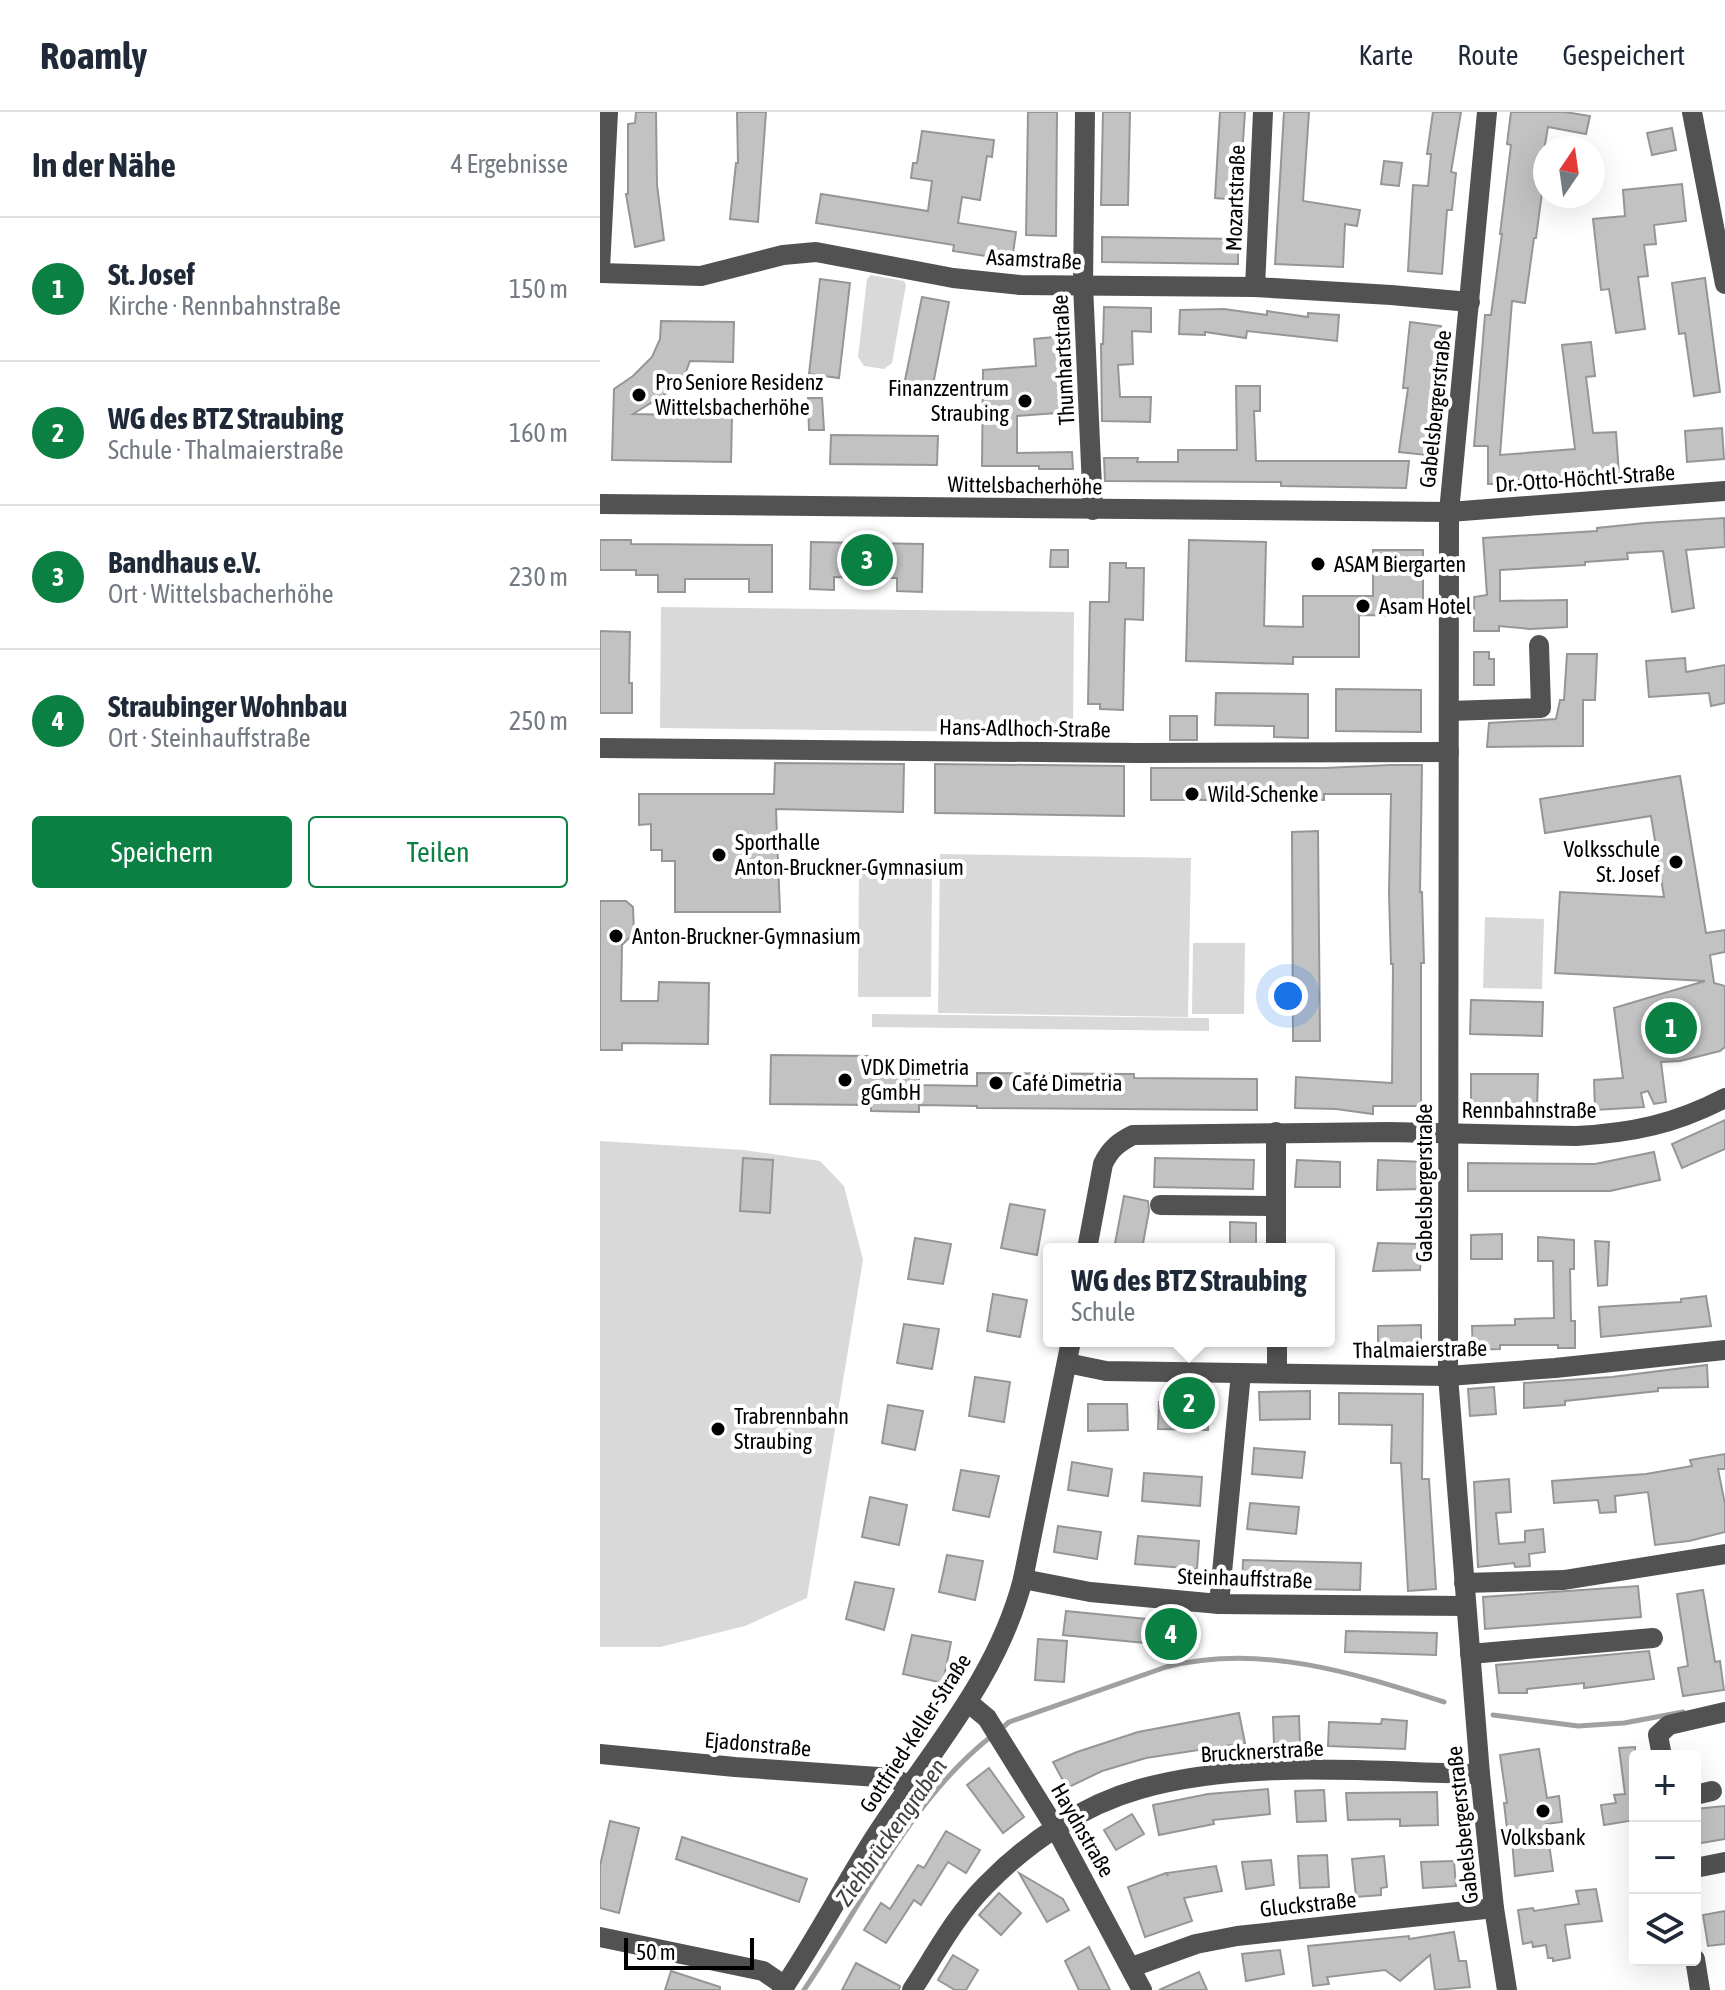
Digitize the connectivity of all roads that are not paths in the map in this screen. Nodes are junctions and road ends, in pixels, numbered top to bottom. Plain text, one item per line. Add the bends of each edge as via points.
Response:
1 (608, 112) edge
2 (1085, 112) edge
3 (1263, 112) edge
4 (1487, 112) edge
5 (1692, 112) edge
6 (600, 271) edge
7 (1725, 284) edge
8 (1083, 285) junction
9 (1255, 287) junction
10 (1470, 302) junction
11 (1725, 491) edge
12 (600, 504) edge
13 (1093, 510) junction
14 (1449, 512) junction
15 (1539, 645) dead end
16 (1449, 711) junction
17 (600, 748) edge
18 (1449, 752) junction
19 (1725, 1098) edge
20 (1276, 1132) junction
21 (1448, 1133) junction
22 (1160, 1205) dead end
23 (1276, 1206) junction
24 (1088, 1243) edge
25 (1276, 1243) edge
26 (1070, 1347) edge
27 (1277, 1347) edge
28 (1725, 1350) edge
29 (1067, 1363) junction
30 (1241, 1373) junction
31 (1277, 1373) junction
32 (1448, 1376) junction
33 (1725, 1554) edge
34 (1023, 1579) junction
35 (1464, 1583) junction
36 (1219, 1604) junction
37 (1466, 1606) junction
38 (1653, 1638) dead end
39 (1470, 1654) junction
40 (969, 1703) junction
41 (1725, 1712) edge
42 (1660, 1746) edge
43 (600, 1754) edge
44 (1480, 1774) junction
45 (911, 1786) junction
46 (1056, 1829) junction
47 (1725, 1862) edge
48 (1701, 1867) edge
49 (1494, 1908) junction
50 (600, 1937) edge
51 (1696, 1966) edge
52 (1132, 1967) junction
53 (784, 1988) edge
54 (912, 1990) edge
55 (1142, 1990) edge
56 (1507, 1990) edge
57 (1700, 1990) edge

1 - 6 street
2 - 8 street, Thumhartstraße
3 - 9 street, Mozartstraße
4 - 10 street, Gabelsbergerstraße
5 - 7 street
6 - 8 street, Asamstraße via 701,276 816,252 953,278
8 - 9 street, Asamstraße
8 - 13 street, Thumhartstraße
9 - 10 street, Asamstraße
10 - 14 street, Gabelsbergerstraße
11 - 14 street, Dr.-Otto-Höchtl-Straße
12 - 13 street, Wittelsbacherhöhe
13 - 14 street, Wittelsbacherhöhe
14 - 16 street, Gabelsbergerstraße
15 - 16 street via 1541,708
16 - 18 street, Gabelsbergerstraße
17 - 18 street, Hans-Adlhoch-Straße
18 - 21 street, Gabelsbergerstraße
19 - 21 street, Rennbahnstraße via 1684,1117 1621,1134
20 - 21 street, Rennbahnstraße
20 - 23 street
20 - 24 street, Rennbahnstraße via 1133,1135 1120,1141 1103,1164
21 - 32 street, Gabelsbergerstraße
22 - 23 street
23 - 25 street
26 - 29 street, Gottfried-Keller-Straße
27 - 31 street
28 - 32 street, Thalmaierstraße
29 - 30 street, Thalmaierstraße via 1106,1371
29 - 34 street, Gottfried-Keller-Straße
30 - 31 street, Thalmaierstraße
30 - 36 street
31 - 32 street, Thalmaierstraße
32 - 35 street, Gabelsbergerstraße
33 - 35 street via 1564,1580
34 - 36 street, Steinhauffstraße via 1090,1592
34 - 40 street, Gottfried-Keller-Straße via 998,1649
35 - 37 street, Gabelsbergerstraße
36 - 37 street, Steinhauffstraße
37 - 39 street, Gabelsbergerstraße
38 - 39 street
39 - 44 street, Gabelsbergerstraße
40 - 45 street, Gottfried-Keller-Straße
40 - 46 street, Haydnstraße via 987,1718
41 - 42 street via 1669,1725
43 - 45 street, Ejadonstraße via 892,1778
44 - 46 street, Brucknerstraße via 1232,1772 1138,1789 1096,1805
44 - 49 street, Gabelsbergerstraße
45 - 53 street, Gottfried-Keller-Straße
46 - 52 street, Haydnstraße
46 - 54 street, Brucknerstraße via 984,1887
47 - 48 street
49 - 52 street, Gluckstraße via 1237,1936
49 - 56 street, Gabelsbergerstraße
50 - 53 street via 763,1971
51 - 57 street
52 - 55 street, Haydnstraße

